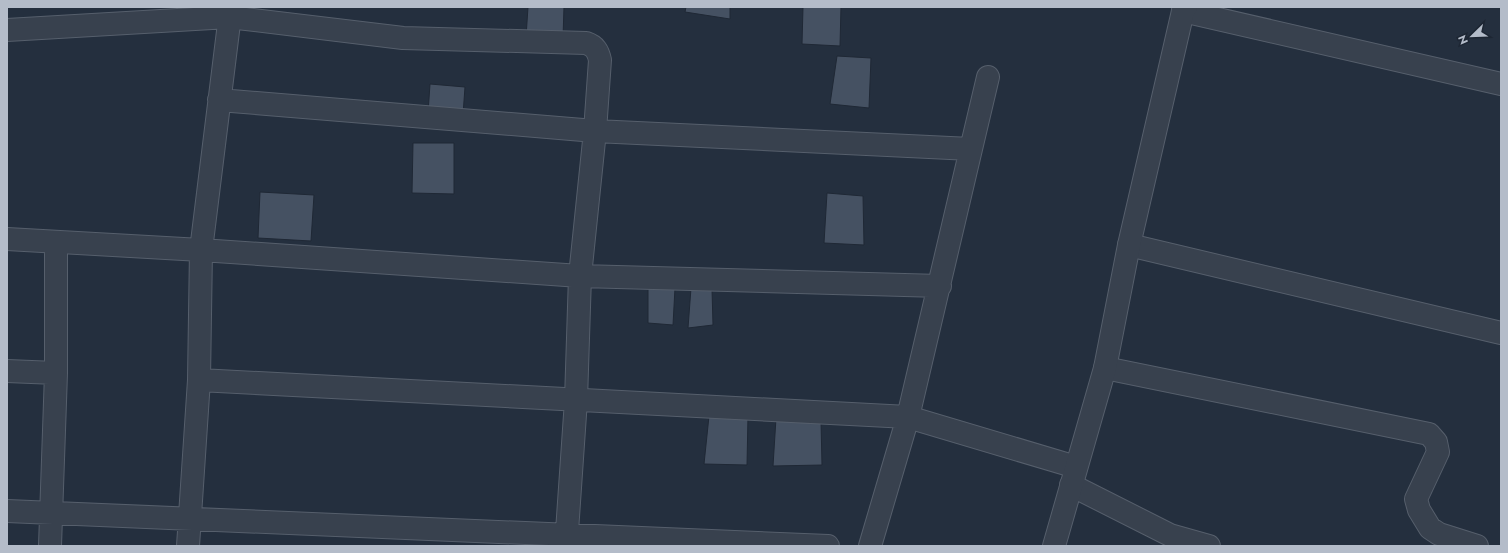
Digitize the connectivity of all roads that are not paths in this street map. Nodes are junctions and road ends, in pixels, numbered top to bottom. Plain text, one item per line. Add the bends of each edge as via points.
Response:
1 (1185, 9) edge
2 (230, 12) edge
3 (7, 30) edge
4 (988, 77) dead end
5 (1501, 84) edge
6 (219, 100) junction
7 (595, 132) junction
8 (971, 149) junction
9 (7, 239) edge
10 (56, 242) junction
11 (1129, 245) junction
12 (200, 250) junction
13 (580, 276) junction
14 (940, 286) junction
15 (1501, 333) edge
16 (1105, 368) junction
17 (7, 371) edge
18 (56, 373) junction
19 (200, 380) junction
20 (576, 400) junction
21 (908, 417) junction
22 (1074, 476) junction
23 (7, 511) edge
24 (51, 513) junction
25 (190, 519) junction
26 (566, 540) edge
27 (1168, 540) edge
28 (50, 546) edge
29 (188, 546) edge
30 (828, 546) edge
31 (870, 546) edge
32 (1054, 546) edge
33 (1209, 546) edge
34 (1477, 546) edge

1 - 5 street
1 - 11 street
2 - 3 street
2 - 6 street
2 - 7 street via 403,38 586,43 598,51 600,60
4 - 8 street
6 - 7 street
6 - 12 street
7 - 8 street
7 - 13 street
8 - 14 street
9 - 10 street
10 - 12 street
10 - 18 street
11 - 15 street
11 - 16 street
12 - 13 street
12 - 19 street
13 - 14 street
13 - 20 street
14 - 21 street
16 - 22 street
16 - 34 street via 1429,434 1436,442 1438,452 1416,499 1419,510 1430,528 1439,534
17 - 18 street
18 - 24 street
19 - 20 street
19 - 25 street
20 - 21 street
20 - 26 street
21 - 22 street
21 - 31 street
22 - 27 street
22 - 32 street
23 - 24 street
24 - 25 street
24 - 28 street
25 - 26 street
25 - 29 street
26 - 30 street
27 - 33 street

